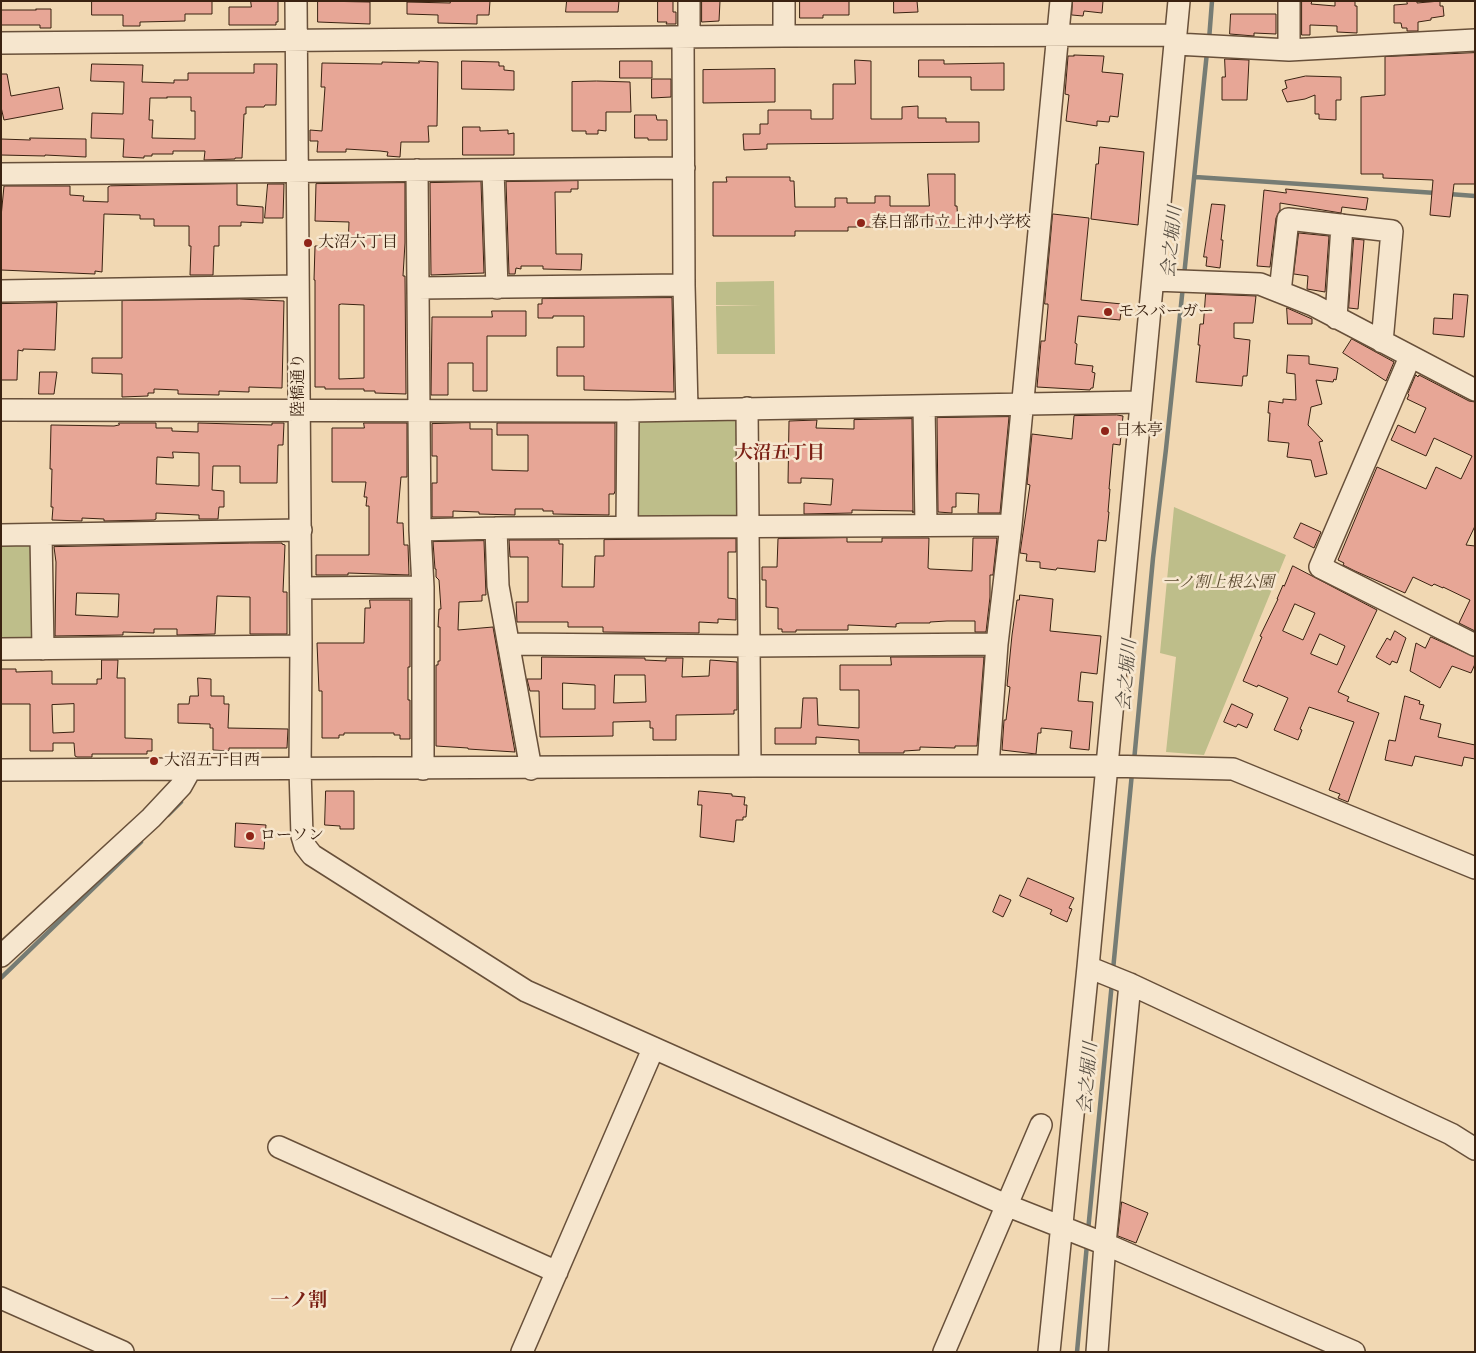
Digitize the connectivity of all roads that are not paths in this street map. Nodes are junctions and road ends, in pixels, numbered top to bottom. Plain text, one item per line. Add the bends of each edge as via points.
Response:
1 (296, 1) edge
2 (689, 1) edge
3 (784, 1) edge
4 (1061, 1) edge
5 (1179, 1) edge
6 (1289, 1) edge
7 (1058, 34) junction
8 (784, 36) junction
9 (686, 38) junction
10 (297, 40) junction
11 (1475, 40) edge
12 (1181, 41) junction
13 (1, 43) edge
14 (1289, 50) junction
15 (684, 168) junction
16 (416, 170) junction
17 (493, 170) junction
18 (297, 172) junction
19 (1, 174) edge
20 (1342, 225) junction
21 (1161, 280) junction
22 (684, 284) junction
23 (298, 286) junction
24 (418, 288) junction
25 (496, 288) junction
26 (1, 290) edge
27 (1280, 292) junction
28 (1336, 318) junction
29 (1382, 342) junction
30 (1410, 357) junction
31 (1475, 390) edge
32 (1140, 402) junction
33 (1023, 404) junction
34 (924, 406) junction
35 (747, 408) junction
36 (687, 409) junction
37 (1, 410) edge
38 (299, 410) junction
39 (419, 410) junction
40 (628, 411) junction
41 (926, 524) junction
42 (1011, 525) junction
43 (748, 526) junction
44 (627, 527) junction
45 (496, 528) junction
46 (301, 530) junction
47 (420, 530) junction
48 (1, 535) edge
49 (41, 535) junction
50 (423, 587) junction
51 (301, 588) junction
52 (509, 644) junction
53 (997, 644) junction
54 (1475, 645) edge
55 (301, 646) junction
56 (750, 646) junction
57 (1, 649) edge
58 (43, 649) junction
59 (750, 766) junction
60 (988, 766) junction
61 (1124, 767) junction
62 (300, 769) junction
63 (423, 769) junction
64 (531, 769) junction
65 (1, 770) edge
66 (190, 770) junction
67 (1475, 868) edge
68 (1, 956) edge
69 (1098, 971) junction
70 (1130, 984) junction
71 (653, 1049) junction
72 (1041, 1125) dead end
73 (279, 1147) dead end
74 (1475, 1149) edge
75 (1006, 1205) junction
76 (1062, 1228) junction
77 (1105, 1244) junction
78 (557, 1272) junction
79 (1, 1298) edge
80 (123, 1352) edge
81 (522, 1352) edge
82 (944, 1352) edge
83 (1049, 1352) edge
84 (1097, 1352) edge
85 (1354, 1352) edge

1 - 10 street, 陸橋通り
2 - 9 street
3 - 8 street
4 - 7 street
5 - 12 street
6 - 14 street
7 - 8 street
7 - 12 street
7 - 33 street
8 - 9 street
9 - 10 street
9 - 15 street
10 - 13 street
10 - 18 street, 陸橋通り
11 - 14 street
12 - 14 street
12 - 21 street
15 - 17 street
15 - 22 street
16 - 17 street
16 - 18 street
16 - 24 street
17 - 25 street
18 - 19 street
18 - 23 street, 陸橋通り
20 - 27 street via 1288,219
20 - 28 street
20 - 29 street via 1392,231
21 - 27 street via 1260,284
21 - 32 street
22 - 25 street
22 - 36 street
23 - 26 street
23 - 38 street, 陸橋通り
24 - 25 street
24 - 39 street
27 - 28 street
28 - 29 street
29 - 30 street
30 - 31 street
30 - 54 street via 1320,567
32 - 33 street
32 - 61 street
33 - 34 street
33 - 42 street
34 - 35 street
34 - 41 street
35 - 36 street
35 - 43 street
36 - 40 street
37 - 38 street
38 - 39 street
38 - 46 street, 陸橋通り
39 - 40 street
39 - 47 street
40 - 44 street
41 - 42 street
41 - 43 street
42 - 53 street
43 - 44 street
43 - 56 street
44 - 45 street
45 - 47 street
45 - 52 street via 498,586
46 - 49 street
46 - 51 street, 陸橋通り
47 - 50 street
48 - 49 street
49 - 58 street
50 - 51 street
50 - 63 street
51 - 55 street, 陸橋通り
52 - 56 street
52 - 64 street
53 - 56 street
53 - 60 street
55 - 58 street
55 - 62 street, 陸橋通り
56 - 59 street
57 - 58 street
59 - 60 street
59 - 64 street
60 - 61 street
61 - 67 street via 1233,769
61 - 69 street
62 - 63 street
62 - 66 street
62 - 71 street, 陸橋通り via 302,836 312,855 526,991
63 - 64 street
65 - 66 street
66 - 68 street via 182,786 151,818
69 - 70 street
69 - 76 street
70 - 74 street via 1451,1134
70 - 77 street
71 - 75 street, 陸橋通り
71 - 78 street
72 - 75 street
73 - 78 street
75 - 76 street, 陸橋通り
75 - 82 street
76 - 77 street, 陸橋通り
76 - 83 street
77 - 84 street
77 - 85 street, 陸橋通り
78 - 81 street
79 - 80 street

